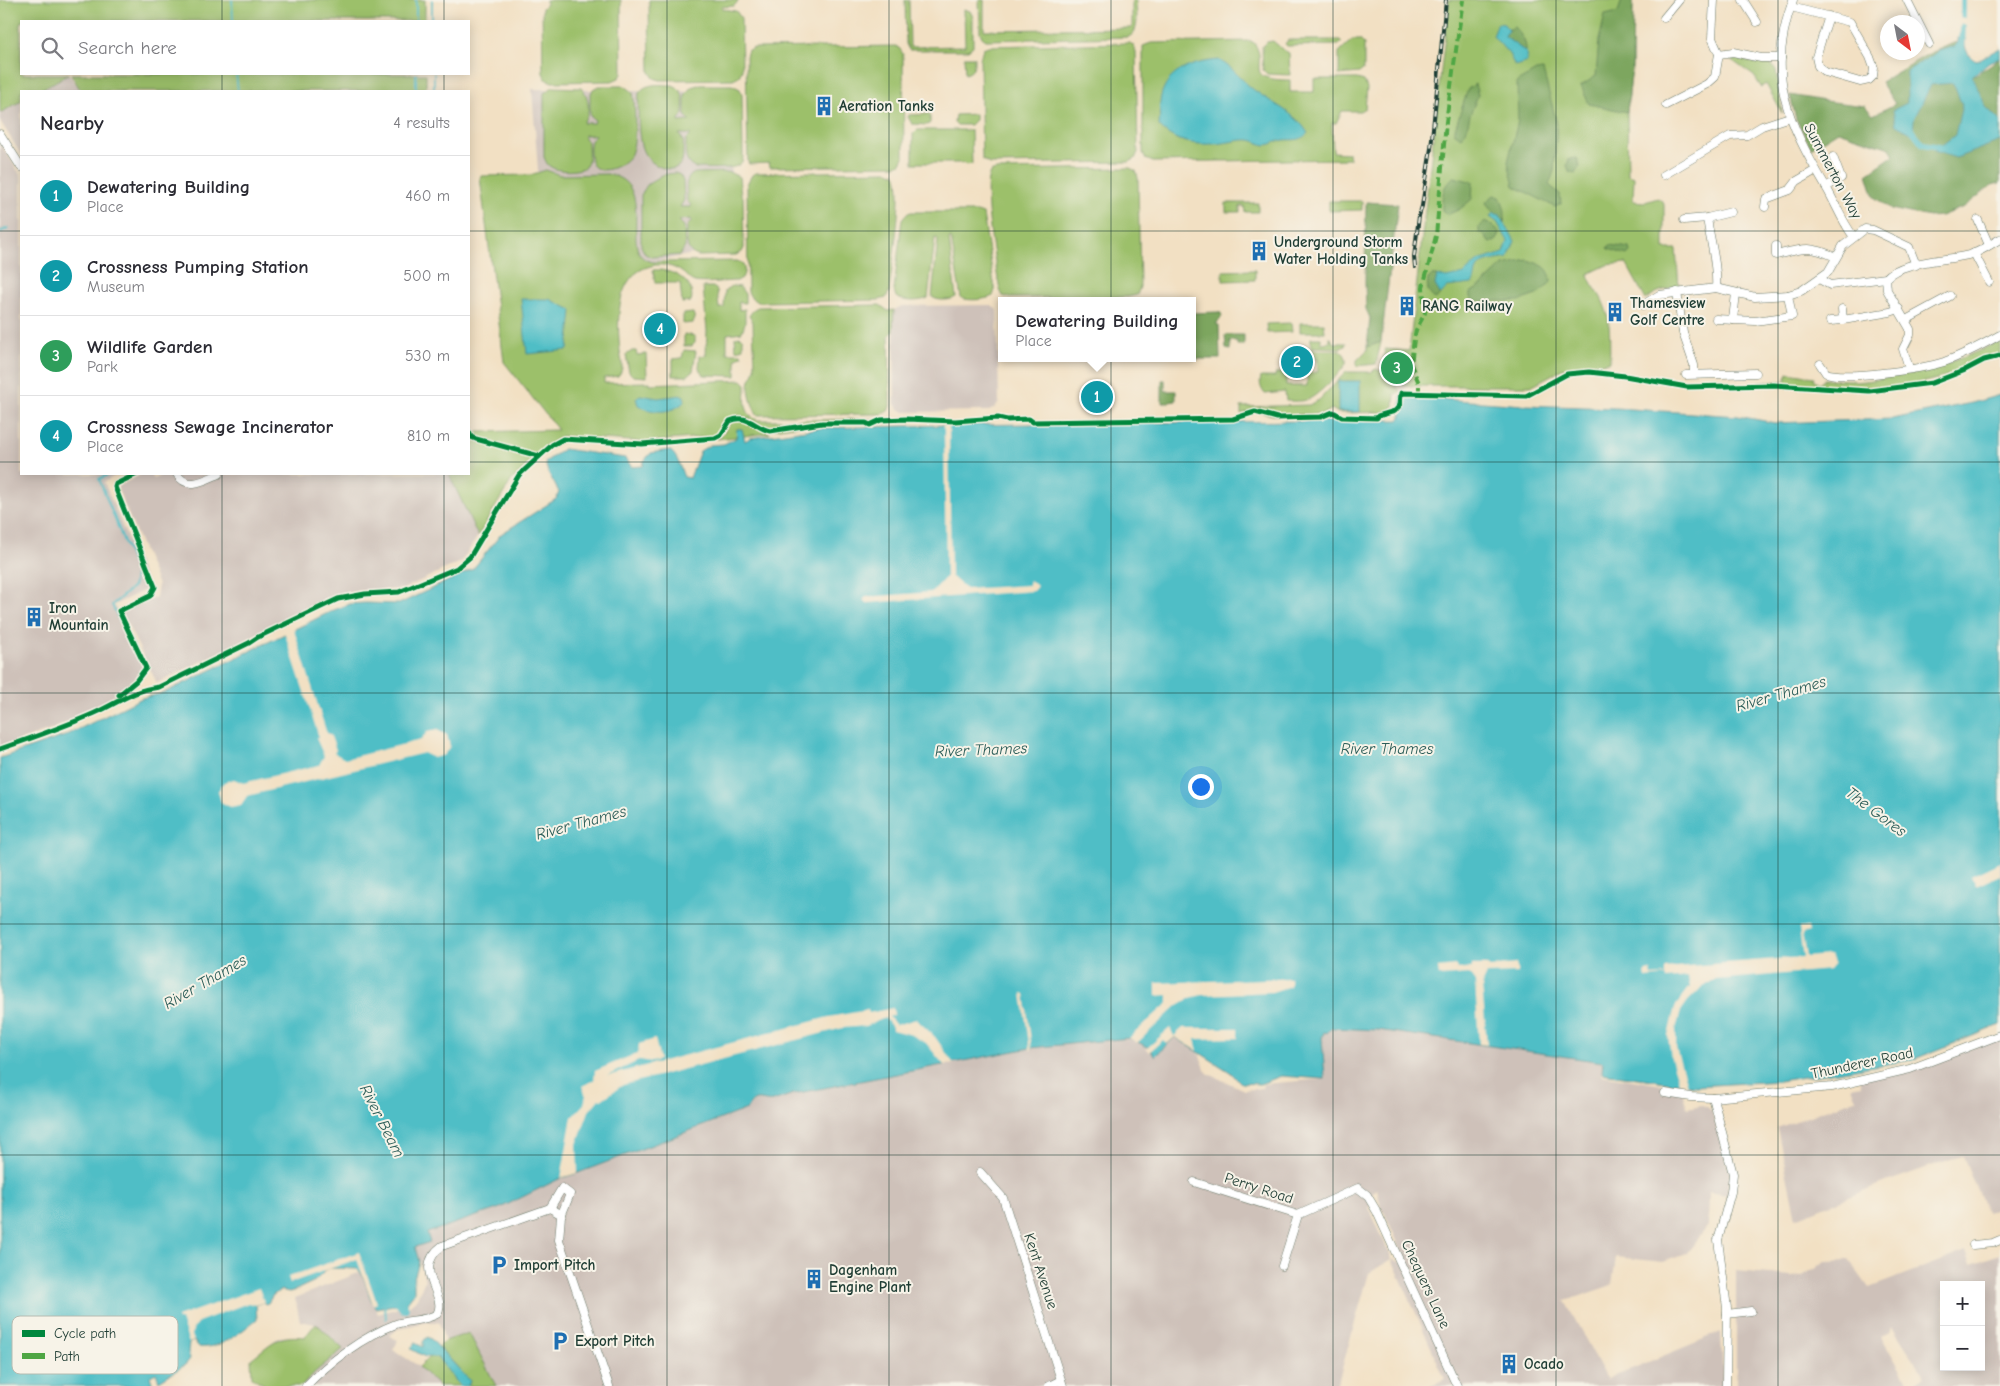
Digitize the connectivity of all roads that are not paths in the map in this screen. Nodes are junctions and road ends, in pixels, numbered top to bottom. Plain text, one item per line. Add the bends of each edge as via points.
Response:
1 (1679, 0) edge
2 (1714, 0) edge
3 (1743, 0) edge
4 (1907, 0) edge
5 (1792, 3) edge
6 (1829, 16) junction
7 (1664, 18) dead end
8 (1757, 22) dead end
9 (1929, 44) dead end
10 (1719, 54) junction
11 (1780, 58) junction
12 (1666, 105) dead end
13 (1790, 117) junction
14 (0, 134) edge
15 (1833, 157) dead end
16 (20, 165) edge
17 (1816, 170) junction
18 (1664, 175) dead end
19 (1826, 187) junction
20 (1765, 207) dead end
21 (1731, 212) dead end
22 (1707, 218) junction
23 (1684, 220) dead end
24 (1978, 220) dead end
25 (1854, 237) junction
26 (2000, 239) edge
27 (1989, 245) junction
28 (1776, 246) dead end
29 (1974, 253) junction
30 (1836, 257) junction
31 (1916, 265) junction
32 (1886, 278) junction
33 (1819, 280) junction
34 (1989, 282) dead end
35 (1716, 288) junction
36 (1677, 292) junction
37 (1736, 293) junction
38 (1788, 295) junction
39 (1950, 296) dead end
40 (1643, 305) dead end
41 (1842, 309) dead end
42 (1898, 309) junction
43 (1716, 319) dead end
44 (1733, 320) junction
45 (1843, 320) junction
46 (1906, 320) junction
47 (1830, 321) dead end
48 (2000, 335) edge
49 (1820, 364) dead end
50 (1909, 368) junction
51 (1756, 373) dead end
52 (178, 475) edge
53 (216, 475) edge
54 (2000, 1035) edge
55 (1666, 1093) dead end
56 (1713, 1098) junction
57 (980, 1172) dead end
58 (1194, 1182) dead end
59 (1367, 1195) joint
60 (550, 1208) junction
61 (562, 1215) junction
62 (1298, 1215) junction
63 (2000, 1240) edge
64 (1973, 1245) dead end
65 (1282, 1266) dead end
66 (1751, 1311) dead end
67 (1727, 1314) junction
68 (1062, 1383) edge
69 (306, 1386) edge
70 (609, 1386) edge
71 (1049, 1386) edge
72 (1457, 1386) edge
73 (1726, 1386) edge

1 - 7 street
2 - 10 street via 1712,38
3 - 8 street
4 - 9 street
5 - 6 street
5 - 11 street, Summerton Way
6 - 6 street via 1816,57 1818,66 1825,72 1860,82 1869,80 1874,68 1850,22
10 - 11 street via 1733,52
10 - 12 street via 1715,76 1711,80
11 - 13 street, Summerton Way via 1782,89
13 - 17 street, Summerton Way
13 - 18 street via 1762,126 1747,136 1730,136
14 - 16 street
15 - 19 street via 1841,178
17 - 19 street, Summerton Way
17 - 20 street via 1797,181 1790,190 1766,199
19 - 25 street, Summerton Way
21 - 22 street
22 - 23 street
22 - 35 street via 1717,275
24 - 27 street
25 - 30 street
25 - 31 street via 1865,229 1873,230 1909,247
26 - 27 street
27 - 29 street
28 - 30 street via 1776,255 1804,248 1818,249
29 - 31 street
29 - 34 street
30 - 33 street
31 - 32 street via 1893,272
32 - 33 street via 1830,285
32 - 42 street
33 - 38 street
35 - 36 street
35 - 37 street
36 - 40 street via 1659,294
36 - 51 street via 1694,365 1690,375
37 - 38 street via 1755,297
37 - 44 street
38 - 44 street via 1792,316
39 - 46 street
41 - 45 street
42 - 45 street
42 - 46 street
43 - 44 street
45 - 47 street
46 - 50 street via 1911,331 1903,349
48 - 50 street via 1944,362
49 - 50 street via 1826,373 1838,376
52 - 53 street via 193,484
54 - 56 street, Thunderer Road via 1910,1069 1832,1087
55 - 56 street, Thunderer Road
56 - 67 street via 1733,1174 1732,1192 1718,1240
57 - 68 street, Kent Avenue via 1002,1198
58 - 62 street, Perry Road
59 - 62 street, Perry Road via 1358,1188
59 - 72 street, Chequers Lane
60 - 61 street
60 - 61 street via 562,1188 570,1194
60 - 69 street via 438,1249 429,1261 440,1307 437,1314 399,1323 373,1334
61 - 70 street via 559,1240
62 - 65 street, Perry Road
63 - 64 street
66 - 67 street
67 - 73 street
68 - 71 street

